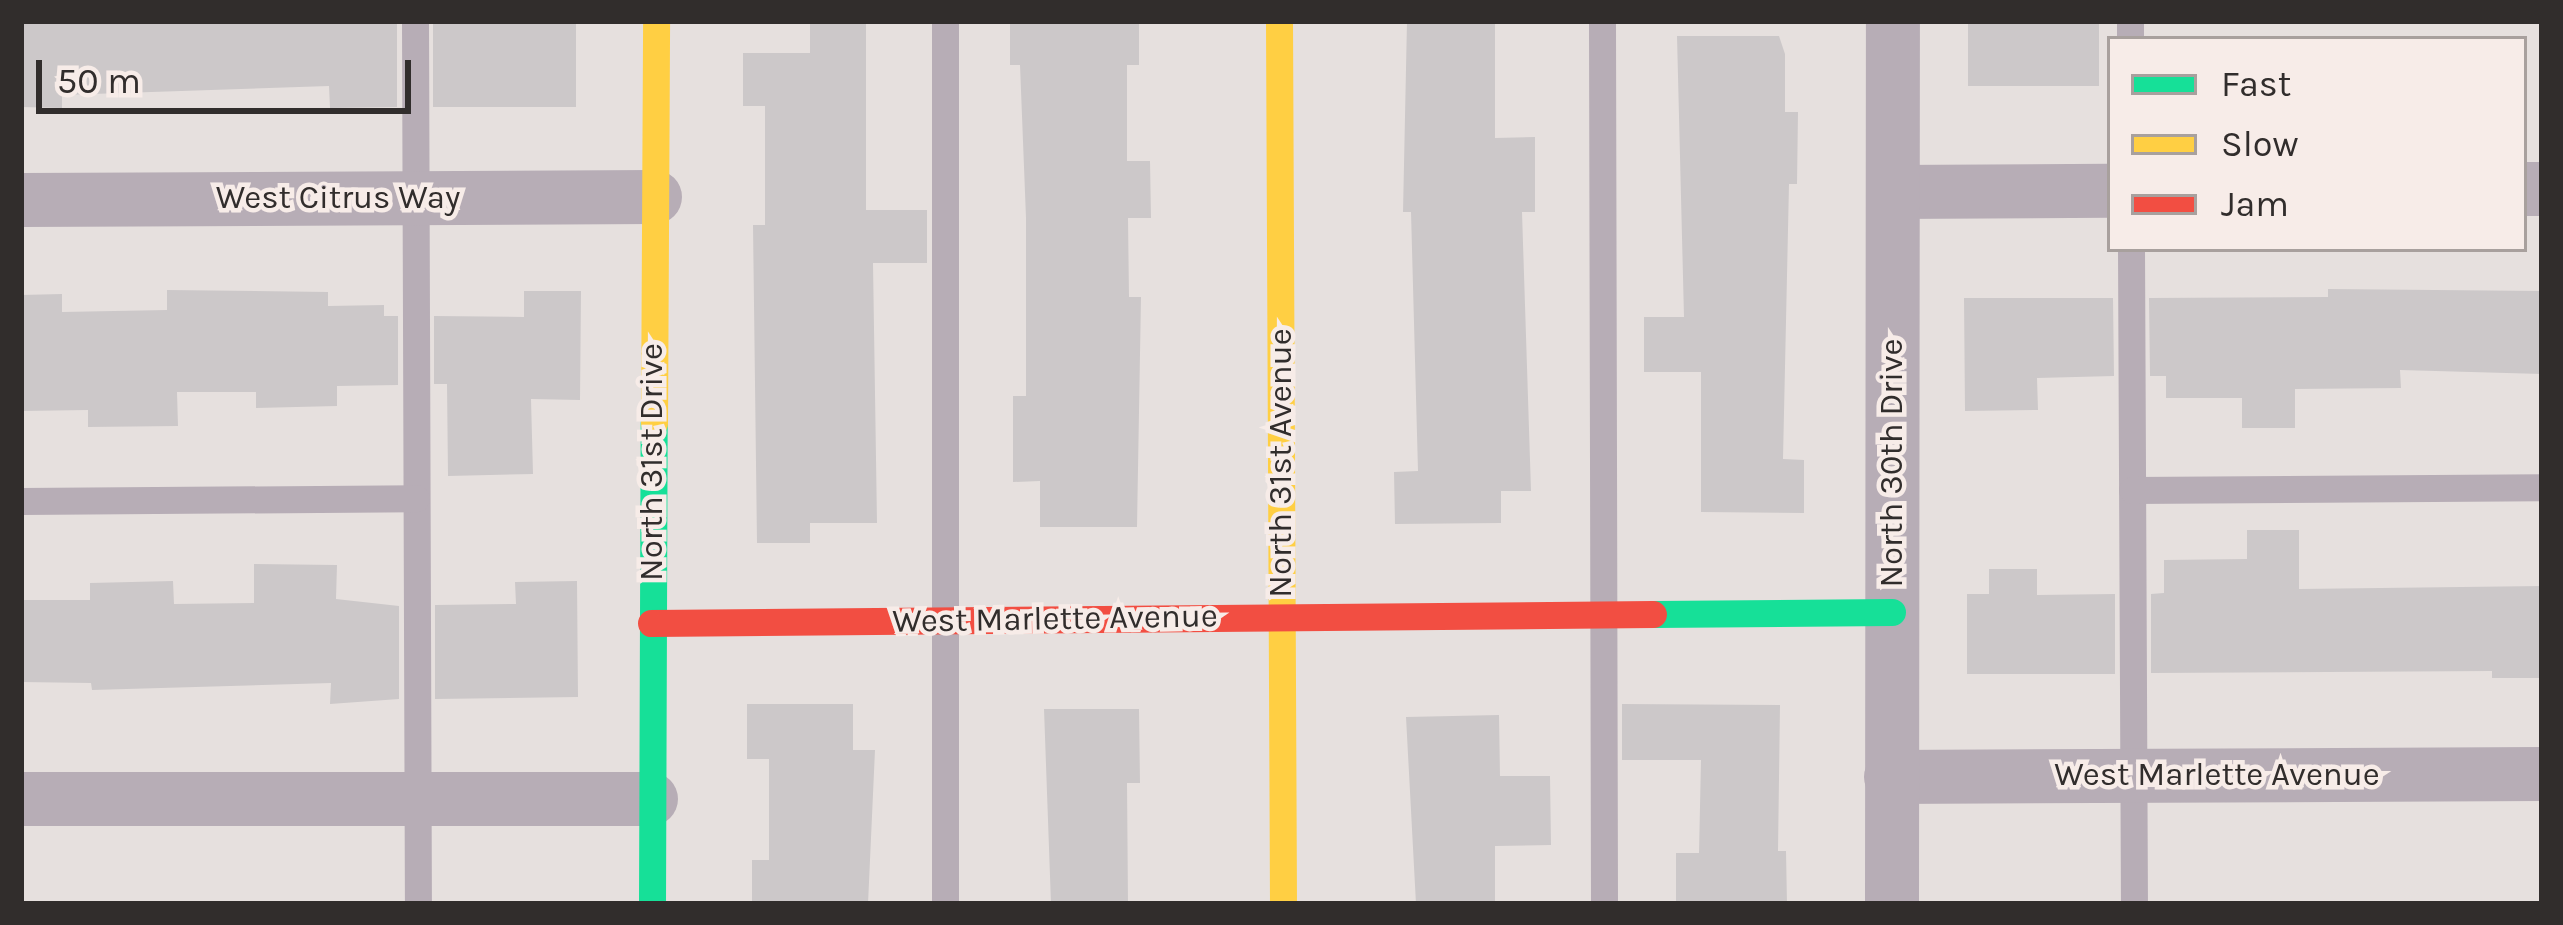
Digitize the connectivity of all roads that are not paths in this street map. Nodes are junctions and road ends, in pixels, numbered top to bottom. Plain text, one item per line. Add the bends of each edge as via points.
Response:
1 (415, 21) edge
2 (656, 21) edge
3 (945, 21) edge
4 (1279, 21) edge
5 (1602, 21) edge
6 (1893, 21) edge
7 (1893, 191) junction
8 (2107, 191) edge
9 (655, 197) junction
10 (416, 198) junction
11 (21, 200) edge
12 (2131, 252) edge
13 (2542, 487) edge
14 (2132, 490) junction
15 (416, 498) junction
16 (21, 501) edge
17 (1892, 612) junction
18 (1603, 614) junction
19 (1281, 617) junction
20 (945, 620) junction
21 (651, 623) junction
22 (2542, 774) edge
23 (2133, 776) junction
24 (1891, 777) junction
25 (21, 799) edge
26 (418, 799) junction
27 (651, 799) junction
28 (418, 904) edge
29 (652, 904) edge
30 (945, 904) edge
31 (1283, 904) edge
32 (1604, 904) edge
33 (1892, 904) edge
34 (2134, 904) edge

1 - 10 lane
2 - 9 street, North 31st Drive
3 - 20 lane
4 - 19 street, North 31st Avenue
5 - 18 lane
6 - 7 street, North 30th Drive
7 - 8 street
7 - 17 street, North 30th Drive
9 - 10 street, West Citrus Way
9 - 21 street, North 31st Drive
10 - 11 street, West Citrus Way
10 - 15 lane
12 - 14 lane
13 - 14 lane
14 - 23 lane
15 - 16 lane
15 - 26 lane
17 - 18 street, West Marlette Avenue
17 - 24 street, North 30th Drive
18 - 19 street, West Marlette Avenue
18 - 32 lane
19 - 20 street, West Marlette Avenue
19 - 31 street, North 31st Avenue
20 - 21 street, West Marlette Avenue
20 - 30 lane
21 - 27 street, North 31st Drive
22 - 23 street, West Marlette Avenue
23 - 24 street, West Marlette Avenue
23 - 34 lane
24 - 33 street, North 30th Drive
25 - 26 street
26 - 27 street
26 - 28 lane
27 - 29 street, North 31st Drive

